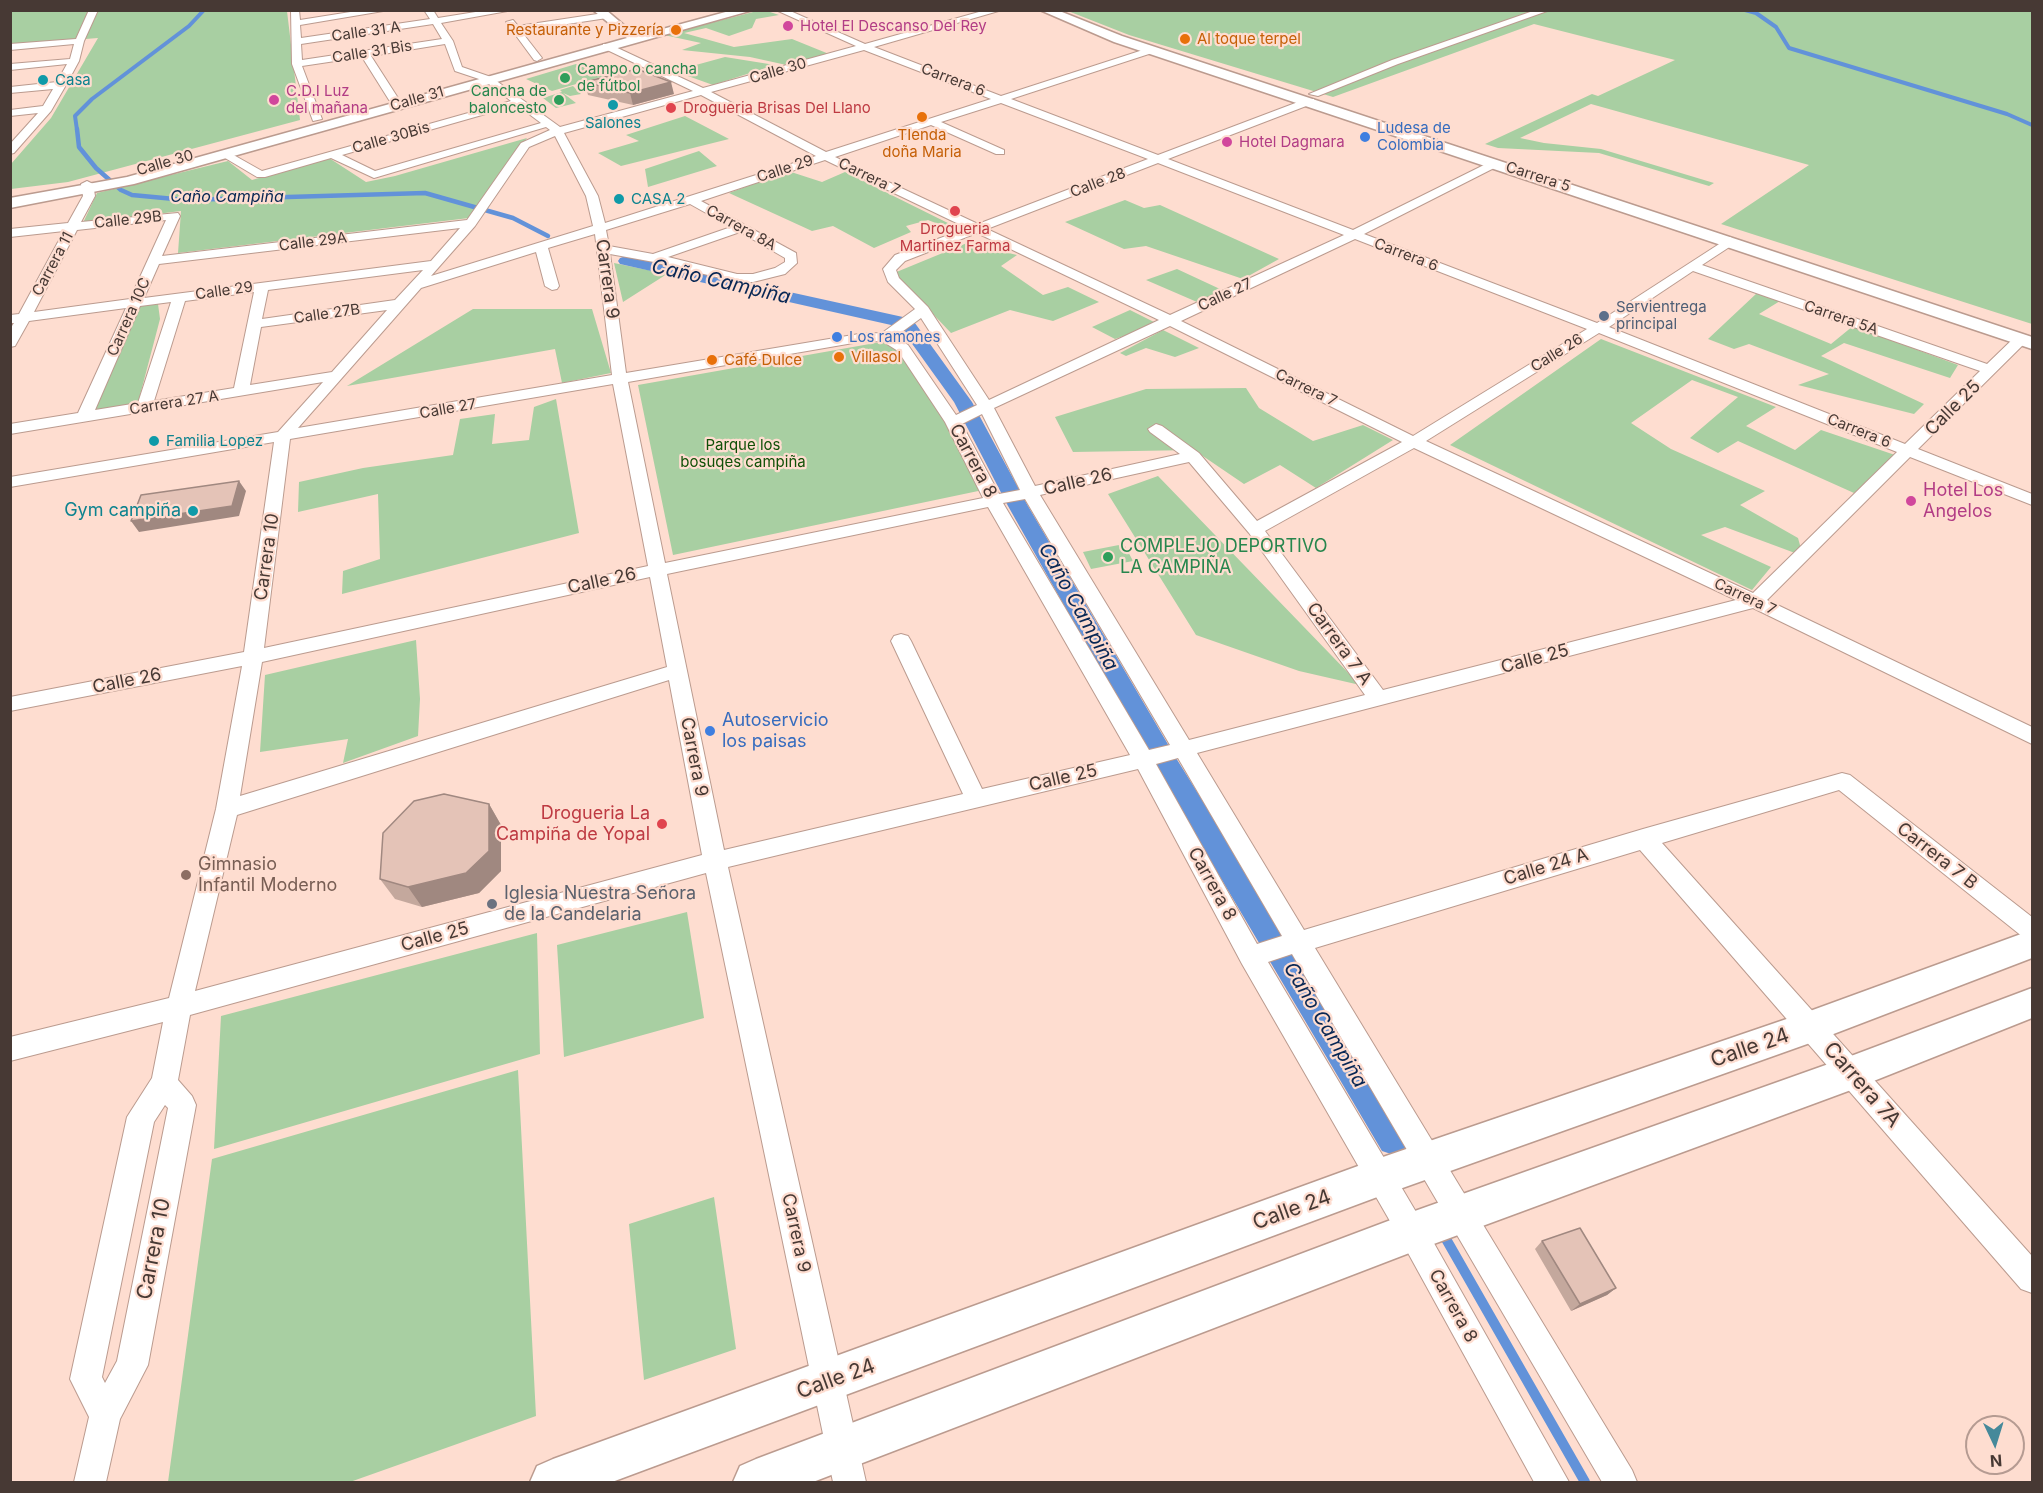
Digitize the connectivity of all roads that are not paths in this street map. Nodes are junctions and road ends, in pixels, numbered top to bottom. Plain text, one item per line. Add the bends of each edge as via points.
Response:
1 (94, 10) edge
2 (295, 10) edge
3 (385, 10) edge
4 (428, 10) edge
5 (728, 10) edge
6 (748, 10) edge
7 (780, 10) edge
8 (998, 10) edge
9 (1045, 10) edge
10 (1064, 10) edge
11 (1546, 10) edge
12 (503, 11) edge
13 (601, 13) edge
14 (435, 22) junction
15 (294, 23) junction
16 (517, 29) junction
17 (628, 34) junction
18 (448, 40) junction
19 (79, 41) junction
20 (295, 42) junction
21 (606, 46) junction
22 (10, 47) edge
23 (865, 47) junction
24 (1152, 50) junction
25 (365, 54) junction
26 (537, 58) junction
27 (74, 61) junction
28 (297, 64) junction
29 (10, 67) edge
30 (483, 76) junction
31 (60, 85) junction
32 (10, 90) edge
33 (704, 92) junction
34 (393, 98) junction
35 (1001, 98) junction
36 (1312, 98) junction
37 (520, 101) junction
38 (47, 109) junction
39 (10, 113) edge
40 (317, 119) junction
41 (930, 121) junction
42 (554, 127) junction
43 (10, 151) edge
44 (1000, 152) dead end
45 (333, 154) junction
46 (226, 155) junction
47 (825, 156) junction
48 (1158, 159) junction
49 (1496, 163) junction
50 (126, 178) junction
51 (87, 187) junction
52 (10, 196) edge
53 (691, 200) junction
54 (10, 203) edge
55 (478, 214) junction
56 (174, 216) joint
57 (73, 226) junction
58 (600, 228) junction
59 (740, 228) junction
60 (976, 230) junction
61 (10, 233) edge
62 (1353, 235) junction
63 (1730, 241) junction
64 (541, 246) junction
65 (602, 249) junction
66 (654, 258) junction
67 (154, 261) junction
68 (437, 264) junction
69 (1691, 266) junction
70 (889, 269) joint
71 (417, 285) junction
72 (262, 286) junction
73 (552, 286) dead end
74 (179, 297) junction
75 (135, 303) junction
76 (399, 304) junction
77 (923, 310) junction
78 (17, 318) edge
79 (1171, 321) junction
80 (256, 324) junction
81 (1598, 328) junction
82 (2029, 336) edge
83 (885, 338) junction
84 (10, 343) edge
85 (1990, 370) junction
86 (338, 375) junction
87 (620, 380) junction
88 (241, 392) junction
89 (144, 408) junction
90 (983, 409) junction
91 (84, 417) junction
92 (958, 420) junction
93 (10, 429) edge
94 (1156, 429) dead end
95 (284, 436) junction
96 (1414, 442) junction
97 (1910, 451) junction
98 (1193, 456) junction
99 (10, 482) edge
100 (1027, 493) junction
101 (997, 500) junction
102 (2032, 500) edge
103 (1255, 529) junction
104 (657, 570) junction
105 (1755, 601) junction
106 (901, 640) dead end
107 (254, 657) junction
108 (677, 671) junction
109 (1379, 699) junction
110 (10, 704) edge
111 (2032, 736) edge
112 (1177, 750) junction
113 (1146, 758) junction
114 (1842, 781) joint
115 (976, 799) junction
116 (227, 809) junction
117 (1643, 838) junction
118 (715, 861) junction
119 (2032, 930) edge
120 (2032, 944) edge
121 (1274, 948) junction
122 (2032, 1003) edge
123 (179, 1007) junction
124 (1810, 1027) junction
125 (10, 1049) edge
126 (1851, 1073) junction
127 (164, 1083) junction
128 (1427, 1161) junction
129 (1380, 1177) junction
130 (1459, 1215) junction
131 (1412, 1232) junction
132 (2032, 1278) edge
133 (829, 1382) junction
134 (105, 1415) junction
135 (847, 1466) edge
136 (90, 1482) edge
137 (553, 1482) edge
138 (756, 1482) edge
139 (1552, 1482) edge
140 (1620, 1482) edge

1 - 19 street
2 - 15 street
3 - 15 street
4 - 14 street
5 - 17 main road, Calle 31
6 - 21 main road, Calle 31
7 - 23 street, Carrera 6
8 - 23 street, Calle 30
9 - 24 main road, Carrera 5
10 - 36 main road, Carrera 5 via 1101,27
11 - 36 street, Calle 28 via 1395,62
12 - 14 street, Calle 31 A
12 - 16 street
13 - 16 street
13 - 17 main road
14 - 18 street
14 - 20 street, Calle 31 A
15 - 20 street
16 - 26 street
17 - 21 main road
17 - 26 main road, Calle 31
18 - 25 street, Calle 31 Bis
18 - 30 street, Carrera 9 via 458,69
19 - 22 street
19 - 27 street
20 - 28 street
21 - 30 main road, Calle 31
21 - 33 street, Carrera 7
23 - 33 street, Calle 30
23 - 35 street, Carrera 6
24 - 35 street, Calle 29
24 - 36 main road, Carrera 5
25 - 28 street, Calle 31 Bis
25 - 34 street
26 - 30 main road, Calle 31
27 - 29 street
27 - 31 street
28 - 40 street
30 - 34 main road, Calle 31
30 - 37 street, Carrera 9
30 - 46 main road, Calle 31
31 - 32 street
31 - 38 street
33 - 42 street, Calle 30
33 - 47 street, Carrera 7
34 - 40 main road, Calle 31
35 - 41 street, Calle 29
35 - 48 street, Carrera 6
36 - 48 street, Calle 28
36 - 49 main road, Carrera 5
36 - 82 main road, Carrera 5
37 - 42 street, Carrera 9
37 - 45 street, Calle 30Bis
38 - 39 street
38 - 43 street
40 - 50 main road, Calle 30
41 - 44 street
41 - 47 street, Calle 29
42 - 45 street, Calle 30 via 374,175
42 - 55 street via 525,145
42 - 58 street, Carrera 9 via 591,196
45 - 46 street, Calle 30Bis via 261,175
46 - 50 main road, Calle 31
47 - 53 street, Calle 29
47 - 60 street, Carrera 7
48 - 60 street, Calle 28
48 - 62 street, Carrera 6
49 - 62 street, Calle 27
49 - 63 main road, Carrera 5
50 - 51 main road, Calle 31
51 - 52 main road
51 - 54 main road
51 - 57 street, Carrera 11 via 89,196
53 - 58 street, Calle 29
53 - 59 street, Carrera 8A
55 - 67 street, Calle 29A
55 - 68 street
56 - 57 street, Calle 29B
56 - 67 street, Carrera 10C
57 - 61 street, Calle 29B
57 - 78 street, Carrera 11
58 - 64 street, Calle 29
58 - 65 street, Carrera 9
59 - 66 street
59 - 66 street, Carrera 8A via 791,256 791,263 780,271 737,278
60 - 70 street, Calle 28 via 900,258
60 - 79 street, Carrera 7
62 - 79 street, Calle 27
62 - 81 street, Carrera 6
63 - 69 street, Calle 26
63 - 82 main road, Carrera 5
64 - 71 street, Calle 29
64 - 73 street
65 - 66 street
65 - 87 street, Carrera 9
67 - 75 street, Carrera 10C
68 - 71 street
68 - 72 street, Calle 29
69 - 81 street, Calle 26
69 - 85 street, Carrera 5A
70 - 77 street, Carrera 8 via 893,279
71 - 76 street
72 - 74 street, Calle 29
72 - 80 street
74 - 75 street, Calle 29
74 - 89 street
75 - 78 street, Calle 29
75 - 91 street, Carrera 10C
76 - 80 street, Calle 27B
76 - 86 street
77 - 83 street
77 - 90 street, Carrera 8
78 - 84 street, Carrera 11
79 - 90 street, Calle 27
79 - 96 street, Carrera 7
80 - 88 street
81 - 96 street, Calle 26
81 - 97 street, Carrera 6
82 - 85 street, Calle 25
83 - 87 street, Calle 27 via 859,338
83 - 92 street, Carrera 8 via 903,348
85 - 97 street, Calle 25
86 - 88 street, Carrera 27 A
86 - 95 street
87 - 95 street, Calle 27
87 - 104 street, Carrera 9
88 - 89 street, Carrera 27 A
89 - 91 street, Carrera 27 A
90 - 92 street, Calle 27
90 - 100 street, Carrera 8
91 - 93 street, Carrera 27 A
92 - 101 street, Carrera 8
94 - 98 street, Carrera 7 A
95 - 99 street, Calle 27
95 - 107 street, Carrera 10
96 - 103 street, Calle 26
96 - 105 street, Carrera 7
97 - 102 street, Carrera 6
97 - 105 street, Calle 25
98 - 100 street, Calle 26
98 - 103 street, Carrera 7 A
100 - 101 street, Calle 26
100 - 112 street, Carrera 8
101 - 104 street, Calle 26
101 - 113 street, Carrera 8
103 - 109 street, Carrera 7 A
104 - 107 street, Calle 26
104 - 108 street, Carrera 9
105 - 109 street, Calle 25
105 - 111 street, Carrera 7
106 - 115 street
107 - 110 street, Calle 26
107 - 116 street, Carrera 10
108 - 116 street
108 - 118 street, Carrera 9
109 - 112 street, Calle 25
112 - 113 street, Calle 25
112 - 121 street, Carrera 8
113 - 115 street, Calle 25
113 - 121 street, Carrera 8
114 - 117 street, Calle 24 A
114 - 119 street, Carrera 7 B
115 - 118 street, Calle 25
116 - 123 street, Carrera 10
117 - 121 street, Calle 24 A
117 - 124 street, Carrera 7A
118 - 123 street, Calle 25
118 - 133 street, Carrera 9
120 - 124 main road, Calle 24
121 - 128 street, Carrera 8
121 - 129 street, Carrera 8
122 - 126 main road
123 - 125 street, Calle 25
123 - 127 street, Carrera 10
124 - 126 street, Carrera 7A
124 - 128 main road, Calle 24
126 - 130 main road
126 - 132 street, Carrera 7A
127 - 134 street, Carrera 10 via 141,1117 86,1379
127 - 134 street, Carrera 10 via 182,1106 132,1365
128 - 129 main road, Calle 24
128 - 130 street, Carrera 8
129 - 131 street, Carrera 8
129 - 133 main road, Calle 24
130 - 131 main road
130 - 140 street, Carrera 8
131 - 135 main road
131 - 139 street, Carrera 8
133 - 135 street, Carrera 9
133 - 137 main road, Calle 24
134 - 136 street, Carrera 10
135 - 138 main road

